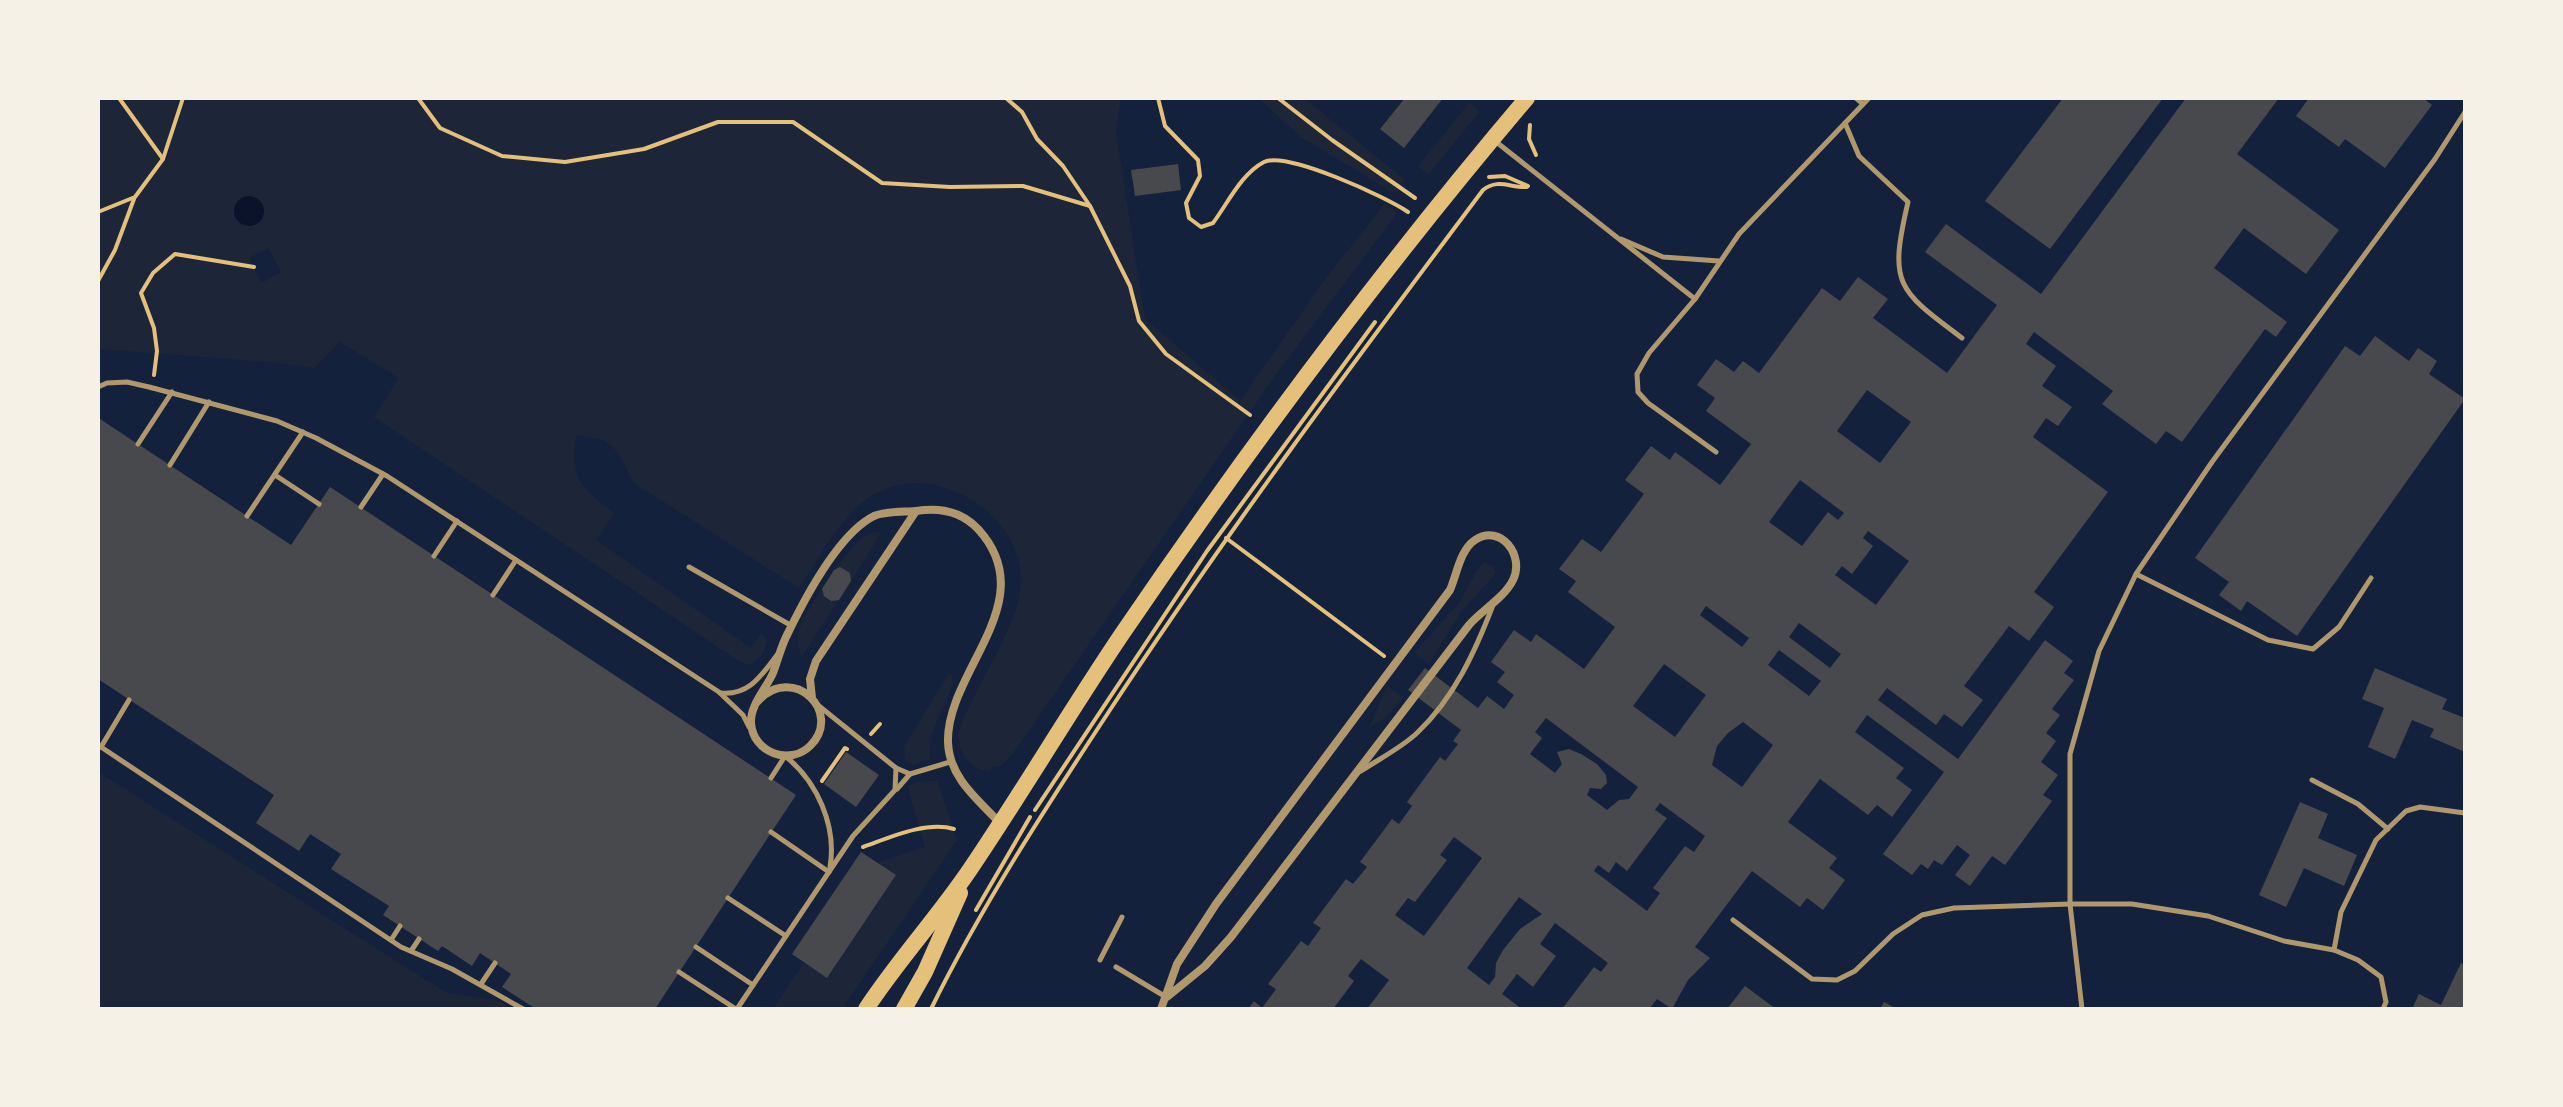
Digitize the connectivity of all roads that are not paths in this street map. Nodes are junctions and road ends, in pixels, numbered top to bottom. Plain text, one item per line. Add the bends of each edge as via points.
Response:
1 (1527, 98) edge
2 (1856, 98) edge
3 (1869, 98) edge
4 (1863, 104) junction
5 (2465, 113) edge
6 (1845, 123) junction
7 (1492, 139) junction
8 (1614, 236) junction
9 (1720, 262) junction
10 (1695, 299) junction
11 (1962, 338) dead end
12 (98, 387) edge
13 (172, 392) junction
14 (209, 402) junction
15 (303, 432) junction
16 (138, 444) dead end
17 (1716, 452) dead end
18 (170, 465) dead end
19 (383, 474) junction
20 (275, 475) junction
21 (319, 504) dead end
22 (361, 507) dead end
23 (916, 511) junction
24 (247, 516) dead end
25 (457, 521) junction
26 (434, 556) dead end
27 (516, 560) junction
28 (689, 567) dead end
29 (2136, 574) junction
30 (2371, 578) dead end
31 (493, 595) dead end
32 (1494, 601) junction
33 (792, 626) junction
34 (781, 649) junction
35 (719, 692) junction
36 (129, 700) dead end
37 (814, 701) junction
38 (757, 702) junction
39 (754, 735) junction
40 (99, 746) edge
41 (785, 756) junction
42 (950, 762) junction
43 (896, 768) junction
44 (910, 774) junction
45 (771, 778) dead end
46 (1350, 779) junction
47 (2312, 780) dead end
48 (895, 790) junction
49 (2465, 813) edge
50 (1000, 823) junction
51 (2388, 829) junction
52 (771, 832) dead end
53 (970, 870) junction
54 (829, 872) junction
55 (728, 898) dead end
56 (2070, 904) junction
57 (1122, 917) dead end
58 (1733, 920) dead end
59 (400, 926) dead end
60 (786, 936) junction
61 (419, 939) dead end
62 (391, 940) junction
63 (696, 947) dead end
64 (2334, 950) junction
65 (411, 951) junction
66 (1100, 960) dead end
67 (495, 963) dead end
68 (1116, 967) dead end
69 (679, 972) dead end
70 (481, 984) junction
71 (753, 985) junction
72 (1167, 997) junction
73 (523, 1009) edge
74 (736, 1009) edge
75 (866, 1009) edge
76 (904, 1009) edge
77 (1161, 1009) edge
78 (2082, 1009) edge
79 (2383, 1009) edge

1 - 7 main road
2 - 4 lane
3 - 4 lane
4 - 6 lane
5 - 29 lane
6 - 9 lane via 1739,234
6 - 11 lane via 1859,156 1908,202 1897,259 1903,283 1918,305
7 - 8 lane
7 - 50 main road via 1284,408 1149,597
8 - 9 lane via 1663,257
8 - 10 lane
9 - 10 lane
10 - 17 lane via 1649,353 1637,374 1638,392
12 - 13 lane via 127,382
13 - 14 lane
13 - 16 lane
14 - 15 lane
14 - 18 lane
15 - 19 lane
15 - 20 lane
19 - 22 lane
19 - 25 lane
20 - 21 lane
20 - 24 lane
23 - 33 street via 875,515 850,534
23 - 37 street via 816,661 810,679
23 - 42 street via 934,508 971,522 986,538 1000,576 992,627 951,719
25 - 26 lane
25 - 27 lane
27 - 31 lane
27 - 35 lane
28 - 33 lane
29 - 30 lane via 2268,640 2313,649 2339,627
29 - 56 lane via 2099,651 2070,754
32 - 46 street via 1481,610
32 - 46 lane via 1470,660 1433,714 1416,734
32 - 72 street via 1511,585 1519,566 1508,544 1487,535 1468,547 1450,590 1216,904 1177,964
33 - 34 street
34 - 35 lane via 756,683 732,694
34 - 38 street
35 - 39 lane via 743,715
36 - 40 lane
37 - 38 street via 787,686 765,693
37 - 41 street via 821,726 818,736 802,752
37 - 43 lane
38 - 39 street via 752,712
39 - 41 street via 770,752
40 - 62 lane
41 - 45 lane
41 - 54 lane via 799,766 825,811 833,849
42 - 44 lane
42 - 50 street via 966,789
43 - 44 lane
43 - 48 lane
44 - 48 lane
46 - 72 street via 1231,937
47 - 51 lane via 2358,804
48 - 54 lane
49 - 51 lane via 2420,807 2406,811
50 - 53 main road
51 - 64 lane via 2376,840 2341,912
52 - 54 lane
53 - 75 main road
53 - 76 main road
54 - 60 lane
55 - 60 lane
56 - 58 lane via 1954,908 1922,915 1837,980 1812,979
56 - 64 lane via 2132,904 2208,916 2284,941
56 - 78 lane
57 - 66 lane
59 - 62 lane
60 - 71 lane
61 - 65 lane
62 - 65 lane
63 - 71 lane
64 - 79 lane via 2381,977
65 - 70 lane
67 - 70 lane
68 - 72 lane
69 - 74 lane
70 - 73 lane
71 - 74 lane
72 - 77 street

